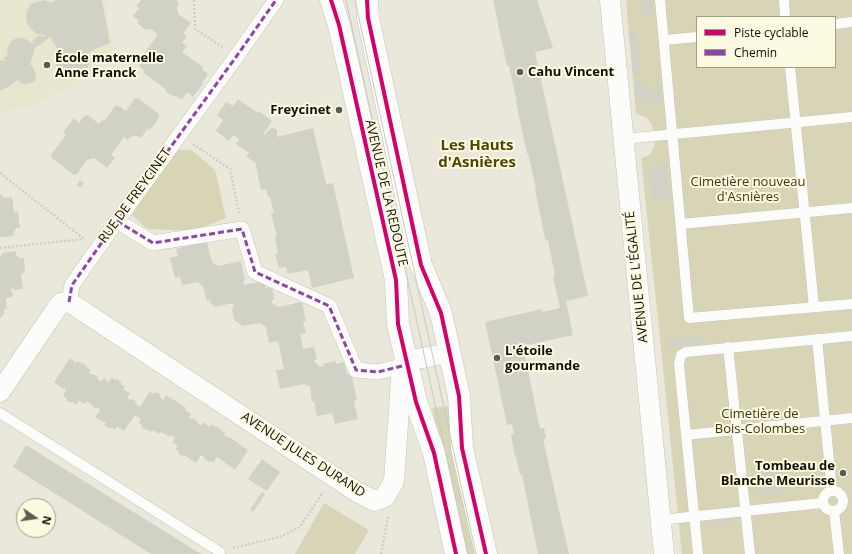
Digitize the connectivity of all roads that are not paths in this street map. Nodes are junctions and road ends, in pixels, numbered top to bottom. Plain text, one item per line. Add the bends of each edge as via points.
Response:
1 (276, 0) edge
2 (331, 0) edge
3 (367, 0) edge
4 (610, 0) edge
5 (660, 0) edge
6 (784, 0) edge
7 (785, 16) edge
8 (852, 22) edge
9 (836, 24) edge
10 (696, 37) edge
11 (664, 40) junction
12 (790, 68) edge
13 (852, 117) edge
14 (796, 122) junction
15 (673, 134) junction
16 (623, 139) junction
17 (852, 208) edge
18 (805, 213) junction
19 (117, 221) junction
20 (681, 224) junction
21 (69, 302) junction
22 (852, 304) edge
23 (814, 307) junction
24 (852, 336) edge
25 (817, 339) junction
26 (728, 348) junction
27 (450, 353) junction
28 (404, 363) junction
29 (0, 392) edge
30 (0, 413) edge
31 (852, 418) edge
32 (825, 421) junction
33 (737, 430) junction
34 (686, 435) junction
35 (832, 490) junction
36 (848, 500) edge
37 (822, 503) junction
38 (746, 511) junction
39 (834, 511) junction
40 (694, 517) junction
41 (660, 520) junction
42 (220, 552) road end
43 (456, 554) edge
44 (486, 554) edge
45 (664, 554) edge
46 (698, 554) edge
47 (750, 554) edge
48 (839, 554) edge

1 - 19 street, RUE DE FREYCINET
2 - 28 main road, AVENUE DE LA REDOUTE via 339,25 396,280 398,324
3 - 27 main road, AVENUE DE LA REDOUTE via 368,18 421,265 441,313
4 - 16 street, AVENUE DE L'ÉGALITÉ
5 - 11 lane
6 - 7 lane
8 - 9 lane
10 - 11 lane
11 - 15 lane
12 - 14 lane
13 - 14 lane
14 - 15 lane
14 - 18 lane
15 - 16 lane
15 - 20 lane
16 - 41 street, AVENUE DE L'ÉGALITÉ
17 - 18 lane
18 - 20 lane
18 - 23 lane
19 - 21 street, RUE DE FREYCINET via 72,285
19 - 28 street via 153,242 242,229 255,272 329,306 356,370 378,372
20 - 23 lane via 689,318
21 - 28 street, AVENUE JULES DURAND via 357,492 375,501 384,497 394,481
21 - 29 street via 61,303 56,308
22 - 23 lane
24 - 25 lane
25 - 26 lane
25 - 32 lane
26 - 33 lane
26 - 34 lane via 686,352 681,355 679,364
27 - 28 street
27 - 44 main road, AVENUE DE LA REDOUTE via 460,403 462,448
28 - 43 main road, AVENUE DE LA REDOUTE via 434,453
30 - 42 lane
31 - 32 lane
32 - 33 lane
32 - 35 lane
33 - 34 lane
33 - 38 lane
34 - 40 lane
35 - 36 lane
35 - 37 lane via 824,494
36 - 39 lane
37 - 38 lane
37 - 39 lane via 826,509
38 - 40 lane
38 - 47 lane
39 - 48 lane
40 - 41 lane
40 - 46 lane
41 - 45 street, AVENUE DE L'ÉGALITÉ

